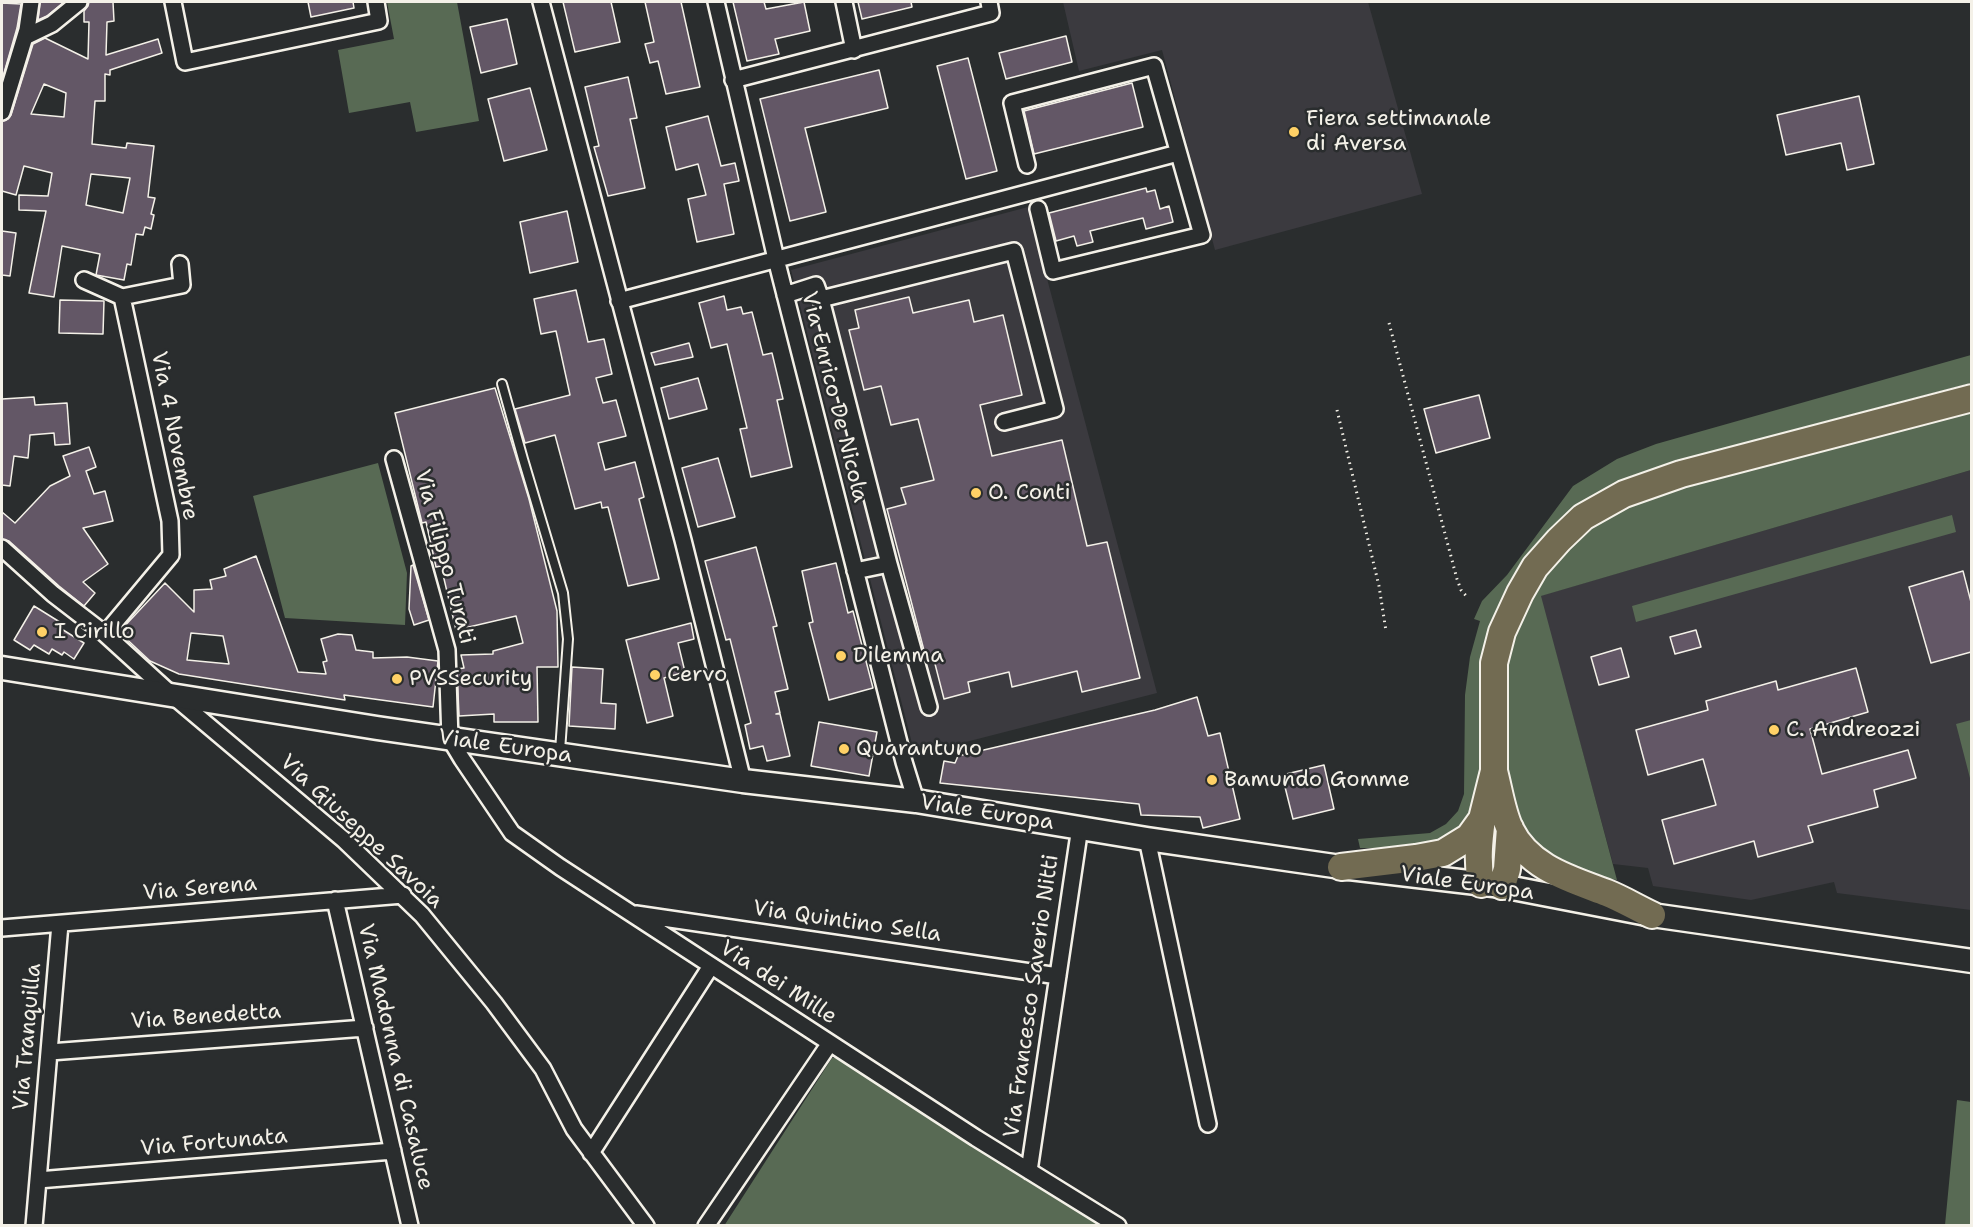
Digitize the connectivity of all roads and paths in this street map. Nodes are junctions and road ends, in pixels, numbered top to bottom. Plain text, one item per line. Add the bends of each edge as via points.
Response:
1 (31, 2) edge
2 (79, 2) edge
3 (173, 2) edge
4 (376, 2) edge
5 (541, 2) edge
6 (716, 2) edge
7 (844, 2) edge
8 (989, 2) edge
9 (25, 37) junction
10 (854, 50) junction
11 (733, 80) junction
12 (2, 112) edge
13 (1178, 153) junction
14 (1027, 165) dead end
15 (1038, 209) dead end
16 (776, 259) junction
17 (180, 264) dead end
18 (84, 280) dead end
19 (785, 295) junction
20 (122, 297) junction
21 (821, 299) junction
22 (619, 301) junction
23 (1389, 323) dead end
24 (502, 384) dead end
25 (1971, 398) edge
26 (1337, 410) dead end
27 (1004, 422) dead end
28 (394, 459) dead end
29 (2, 548) edge
30 (890, 564) junction
31 (855, 571) junction
32 (1468, 598) dead end
33 (1386, 631) dead end
34 (105, 634) junction
35 (2, 668) edge
36 (172, 695) junction
37 (929, 708) dead end
38 (450, 739) junction
39 (559, 755) junction
40 (1494, 771) junction
41 (743, 781) junction
42 (916, 801) junction
43 (1482, 819) junction
44 (1080, 827) junction
45 (1510, 828) junction
46 (1147, 838) junction
47 (1341, 867) junction
48 (1492, 885) junction
49 (403, 895) junction
50 (335, 900) junction
51 (631, 914) junction
52 (1652, 915) junction
53 (60, 924) junction
54 (2, 927) edge
55 (1971, 961) edge
56 (711, 966) junction
57 (1058, 976) junction
58 (365, 1028) junction
59 (830, 1043) junction
60 (50, 1052) junction
61 (1208, 1124) dead end
62 (393, 1150) junction
63 (591, 1153) junction
64 (1029, 1171) junction
65 (38, 1180) junction
66 (34, 1226) edge
67 (410, 1226) edge
68 (646, 1226) edge
69 (706, 1226) edge
70 (1118, 1226) edge

1 - 9 street
2 - 9 street via 52,24
3 - 4 street via 185,62 379,21
5 - 22 street
6 - 11 street, Via Enrico De Nicola
7 - 10 street
8 - 10 street via 991,13
9 - 12 street
10 - 11 street
11 - 16 street, Via Enrico De Nicola
13 - 14 street via 1154,66 1011,103
13 - 15 street via 1202,234 1053,271
13 - 16 street
16 - 19 street, Via Enrico De Nicola
16 - 22 street
17 - 20 street via 182,285
18 - 20 street
19 - 21 street via 816,285
19 - 31 street, Via Enrico De Nicola
20 - 34 street, Via 4 Novembre via 170,521 171,555
21 - 27 street via 1014,251 1055,409
21 - 30 street
22 - 41 street
23 - 32 path via 1457,579
24 - 39 lane via 563,593 568,639
25 - 40 highway via 1681,474 1624,494 1583,517 1535,567 1502,632 1494,663
26 - 33 path via 1379,585
28 - 38 street, Via Filippo Turati via 447,650
29 - 34 street, Via Giuseppe Savoia
30 - 31 street
30 - 37 street
31 - 42 street, Via Enrico De Nicola
34 - 36 street, Via Giuseppe Savoia
35 - 36 main road, Viale Europa
36 - 38 main road, Viale Europa
36 - 49 street, Via Giuseppe Savoia
38 - 39 main road, Viale Europa
38 - 51 street, Via dei Mille via 512,832
39 - 41 main road, Viale Europa
40 - 43 highway
40 - 45 highway
41 - 42 main road, Viale Europa
42 - 44 main road, Viale Europa
43 - 47 highway via 1469,837 1443,853
43 - 48 highway via 1479,868
44 - 46 main road, Viale Europa
44 - 57 street, Via Francesco Saverio Nitti
45 - 48 highway via 1507,869
45 - 52 highway via 1534,860 1561,876
46 - 47 main road, Viale Europa
46 - 61 street
47 - 48 main road, Viale Europa
48 - 52 main road, Viale Europa
49 - 50 street, Via Serena
49 - 63 street, Via Giuseppe Savoia via 494,1003 543,1070
50 - 53 street, Via Serena
50 - 58 street, Via Madonna di Casaluce
51 - 56 street, Via dei Mille
51 - 57 street, Via Quintino Sella
52 - 55 main road, Viale Europa
53 - 54 street, Via Serena
53 - 60 street, Via Tranquilla
56 - 59 street, Via dei Mille
56 - 63 street
57 - 64 street, Via Francesco Saverio Nitti
58 - 60 street, Via Benedetta
58 - 62 street, Via Madonna di Casaluce
59 - 64 street, Via dei Mille
59 - 69 street
60 - 65 street, Via Tranquilla
62 - 65 street, Via Fortunata
62 - 67 street, Via Madonna di Casaluce
63 - 68 street, Via Giuseppe Savoia
64 - 70 street, Via dei Mille
65 - 66 street, Via Tranquilla

